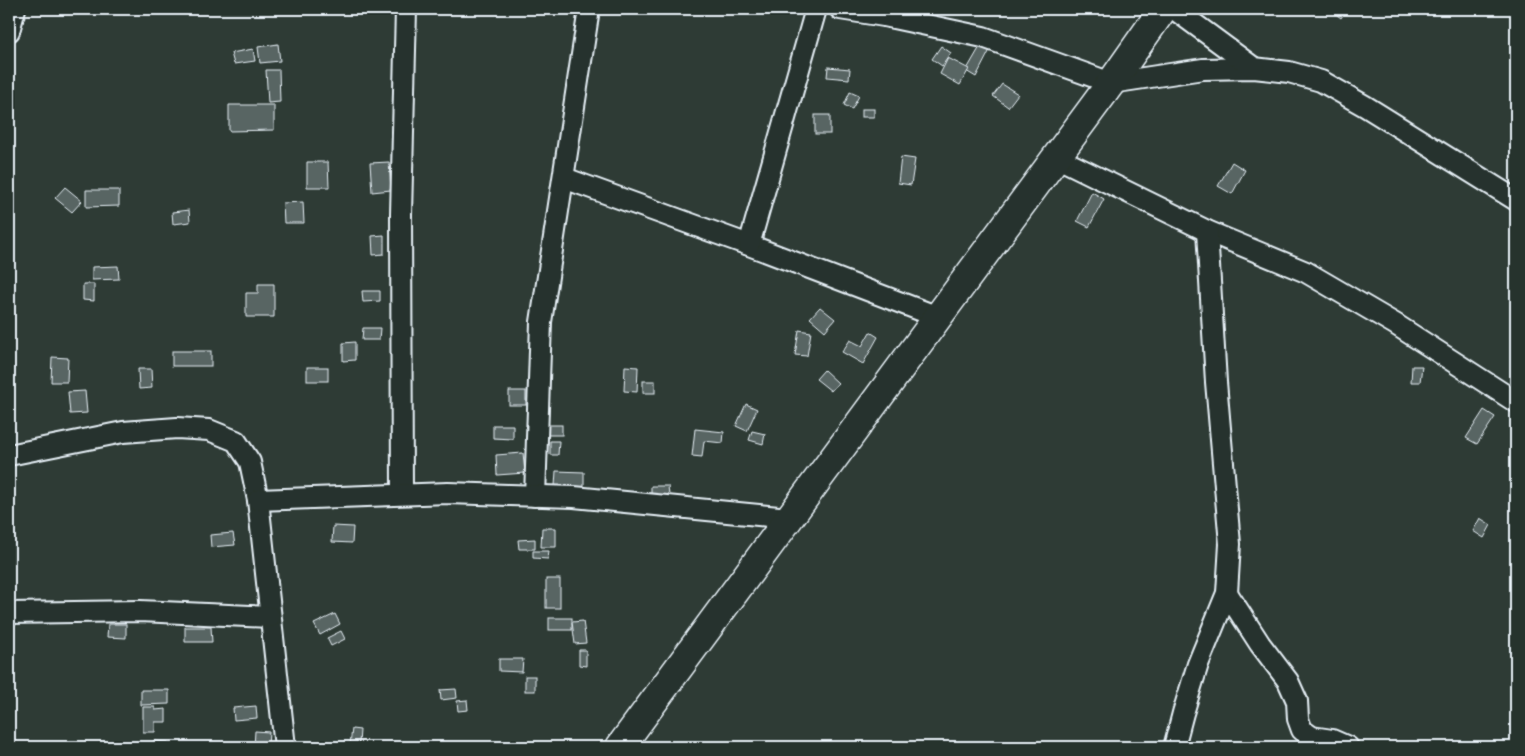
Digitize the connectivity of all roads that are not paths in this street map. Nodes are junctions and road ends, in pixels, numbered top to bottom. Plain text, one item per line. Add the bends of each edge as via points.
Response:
1 (15, 9) edge
2 (406, 9) edge
3 (590, 9) edge
4 (816, 9) edge
5 (840, 9) edge
6 (1163, 9) edge
7 (1174, 9) edge
8 (9, 31) edge
9 (1254, 68) junction
10 (1111, 83) junction
11 (1056, 157) junction
12 (564, 178) junction
13 (1516, 200) edge
14 (1207, 231) junction
15 (749, 245) junction
16 (938, 317) junction
17 (1516, 402) edge
18 (9, 455) edge
19 (402, 494) junction
20 (534, 496) junction
21 (258, 500) junction
22 (789, 518) junction
23 (1227, 593) junction
24 (9, 613) edge
25 (270, 617) junction
26 (285, 747) edge
27 (620, 747) edge
28 (1174, 747) edge
29 (1348, 747) edge

1 - 8 street
2 - 19 street via 400,214
3 - 12 street
4 - 15 street
5 - 10 street via 983,37
6 - 10 street
7 - 9 street
9 - 10 street via 1203,69
9 - 13 street via 1289,72 1321,81
10 - 11 street
11 - 14 street
11 - 16 street
12 - 15 street
12 - 20 street via 541,322
14 - 17 street via 1306,272 1395,324
14 - 23 street via 1230,544
15 - 16 street
16 - 22 street
18 - 21 street via 123,432 177,428 209,430 236,441 246,455
19 - 20 street
19 - 21 street
20 - 22 street
21 - 25 street
22 - 27 street
23 - 28 street via 1198,664
23 - 29 street via 1288,681 1297,701 1302,730 1312,737
24 - 25 street via 140,611
25 - 26 street

